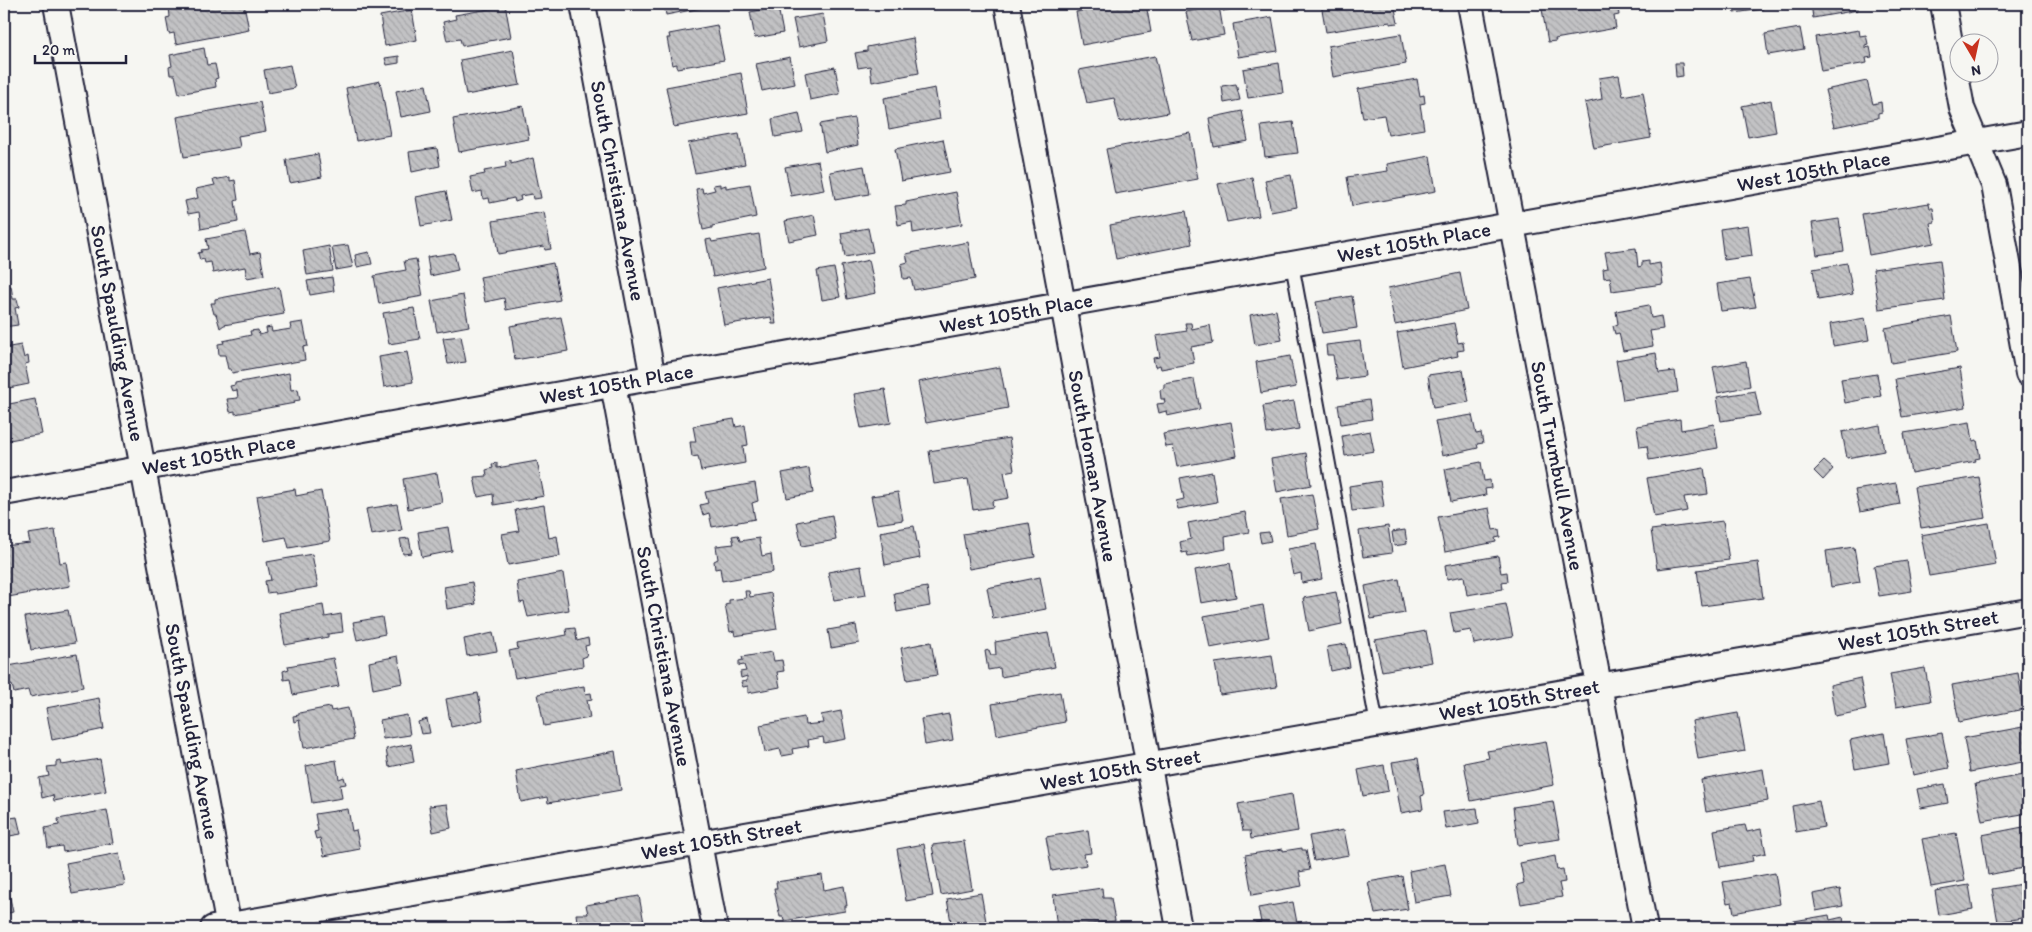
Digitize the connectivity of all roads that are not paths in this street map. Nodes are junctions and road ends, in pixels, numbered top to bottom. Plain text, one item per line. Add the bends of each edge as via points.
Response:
1 (56, 4) edge
2 (583, 4) edge
3 (1007, 4) edge
4 (1470, 4) edge
5 (1943, 4) edge
6 (2028, 133) edge
7 (1976, 142) junction
8 (1512, 225) junction
9 (1292, 264) junction
10 (1063, 304) junction
11 (2028, 374) edge
12 (653, 378) junction
13 (613, 385) junction
14 (143, 468) junction
15 (4, 493) edge
16 (2028, 611) edge
17 (1599, 686) junction
18 (1377, 725) junction
19 (1148, 765) junction
20 (699, 843) junction
21 (223, 927) edge
22 (714, 928) edge
23 (1179, 928) edge
24 (1645, 928) edge

1 - 14 street, South Spaulding Avenue
2 - 12 street, South Christiana Avenue
3 - 10 street, South Homan Avenue
4 - 8 street, South Trumbull Avenue
5 - 7 street via 1962,108
6 - 7 street, West 105th Place
7 - 8 street, West 105th Place
7 - 11 street via 1994,185
8 - 9 street, West 105th Place
8 - 17 street, South Trumbull Avenue
9 - 10 street, West 105th Place
9 - 18 lane
10 - 12 street, West 105th Place
10 - 19 street, South Homan Avenue
12 - 13 street, West 105th Place
13 - 14 street, West 105th Place
13 - 20 street, South Christiana Avenue
14 - 15 street, West 105th Place
14 - 21 street, South Spaulding Avenue
16 - 17 street, West 105th Street
17 - 18 street, West 105th Street
17 - 24 street, South Trumbull Avenue
18 - 19 street, West 105th Street
19 - 20 street, West 105th Street
19 - 23 street, South Homan Avenue
20 - 21 street, West 105th Street
20 - 22 street, South Christiana Avenue

